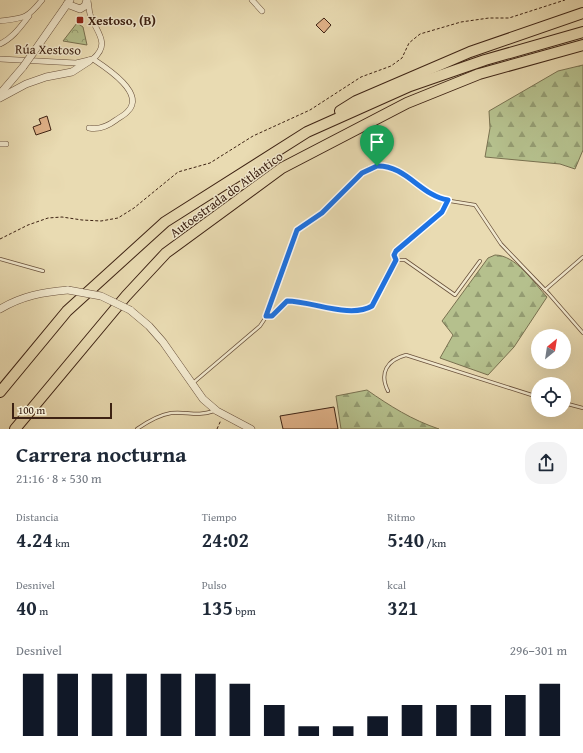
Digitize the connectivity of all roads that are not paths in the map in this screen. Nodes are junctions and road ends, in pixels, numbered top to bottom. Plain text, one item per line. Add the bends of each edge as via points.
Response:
1 (42, 0) edge
2 (87, 0) edge
3 (252, 0) edge
4 (69, 2) edge
5 (80, 9) junction
6 (262, 11) dead end
7 (583, 13) edge
8 (90, 14) junction
9 (30, 15) junction
10 (0, 21) edge
11 (583, 32) edge
12 (0, 44) edge
13 (583, 45) edge
14 (0, 59) edge
15 (91, 60) junction
16 (0, 94) edge
17 (0, 98) edge
18 (89, 128) dead end
19 (307, 132) junction
20 (448, 200) junction
21 (583, 257) edge
22 (0, 259) edge
23 (396, 260) junction
24 (480, 260) dead end
25 (43, 271) dead end
26 (545, 290) junction
27 (0, 309) edge
28 (266, 316) junction
29 (583, 333) edge
30 (191, 384) junction
31 (388, 391) dead end
32 (0, 392) edge
33 (531, 395) edge
34 (571, 405) edge
35 (583, 408) edge
36 (220, 413) junction
37 (15, 429) edge
38 (137, 429) edge
39 (251, 429) edge

1 - 9 street
2 - 5 street via 85,6
2 - 8 street, Rúa Xestoso
3 - 6 street
4 - 5 street
4 - 16 street, bridge
5 - 8 street
7 - 19 highway via 470,52 412,76 356,101
8 - 15 street, Rúa Xestoso via 101,39 101,49
9 - 10 street
9 - 12 street via 6,42
11 - 19 highway, Autoestrada do Atlántico via 485,60 410,86
13 - 37 highway, Autoestrada do Atlántico via 479,74 408,103 282,168 166,253 126,296
14 - 15 street, Rúa Xestoso via 76,63
15 - 17 street via 72,72 26,84
15 - 18 street via 121,78 132,101 129,111 109,125
19 - 32 highway, Autoestrada do Atlántico via 164,222 67,311
20 - 23 lane via 442,212 396,251
20 - 26 lane via 475,205 502,244
20 - 28 lane via 436,197 392,167 377,166 362,173 322,213 297,230
21 - 26 lane
22 - 25 lane
23 - 24 lane via 405,260 455,295
23 - 28 lane via 372,306 367,309 350,311 287,301 272,316
26 - 29 lane
27 - 30 street, bridge via 27,296 47,291 68,290 101,296 130,310 149,326
28 - 30 lane via 260,326
30 - 36 street via 203,399
31 - 33 lane via 383,381 385,371 396,358 406,355
34 - 35 lane
36 - 38 lane via 170,413
36 - 39 street

